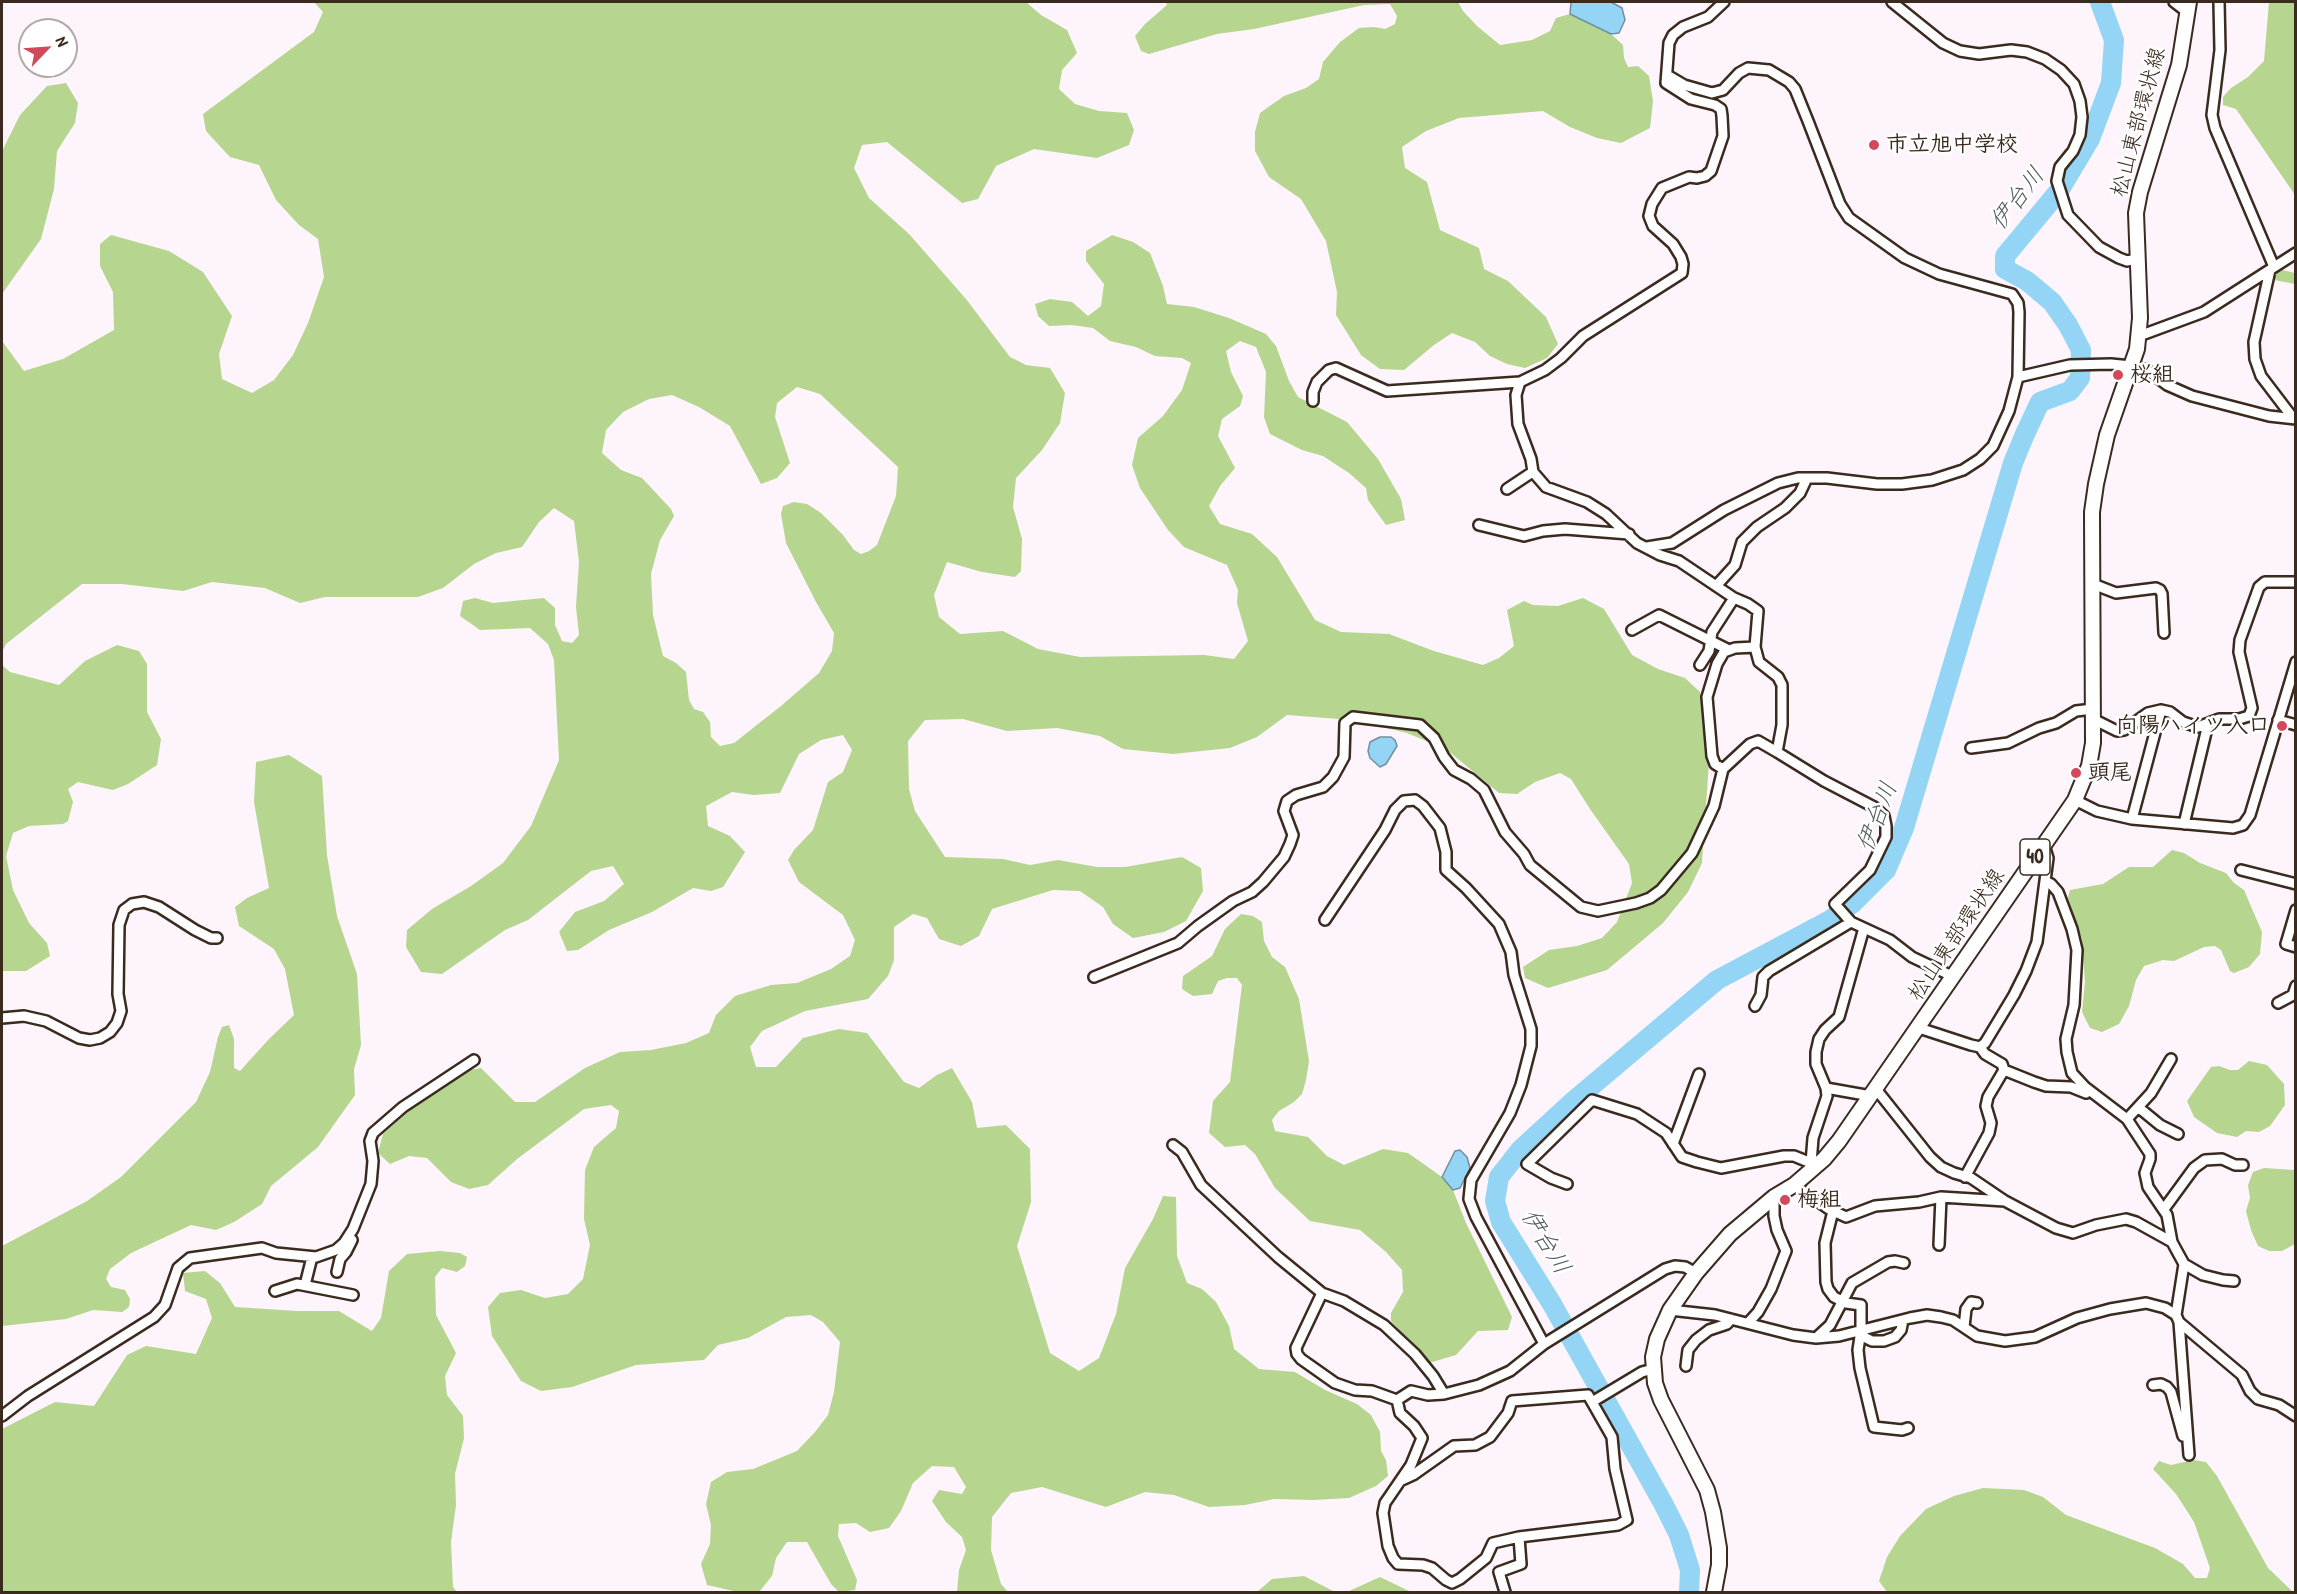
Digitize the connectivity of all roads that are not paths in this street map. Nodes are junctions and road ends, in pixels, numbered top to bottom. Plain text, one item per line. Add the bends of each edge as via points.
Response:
1 (1724, 2) edge
2 (1892, 2) edge
3 (2174, 2) edge
4 (2219, 2) edge
5 (2188, 7) edge
6 (1667, 75) junction
7 (2295, 252) edge
8 (2137, 259) junction
9 (2272, 269) junction
10 (2139, 336) junction
11 (2131, 366) junction
12 (2018, 377) junction
13 (1520, 382) junction
14 (1313, 401) dead end
15 (2294, 419) edge
16 (1519, 469) dead end
17 (1532, 472) junction
18 (1807, 478) junction
19 (1507, 489) dead end
20 (1479, 525) dead end
21 (1629, 534) junction
22 (1647, 547) junction
23 (2295, 582) edge
24 (2093, 584) junction
25 (1716, 586) junction
26 (1734, 598) junction
27 (1632, 630) dead end
28 (2164, 633) dead end
29 (1711, 640) junction
30 (1755, 648) junction
31 (1729, 650) junction
32 (2295, 662) edge
33 (1700, 665) dead end
34 (2161, 710) junction
35 (2093, 714) junction
36 (2278, 720) junction
37 (2208, 724) junction
38 (2295, 725) edge
39 (1971, 748) dead end
40 (1777, 752) junction
41 (1723, 770) junction
42 (2076, 800) junction
43 (2132, 819) junction
44 (2184, 824) junction
45 (2044, 845) junction
46 (2241, 870) dead end
47 (2045, 881) junction
48 (2295, 884) edge
49 (2295, 910) edge
50 (1325, 920) dead end
51 (1849, 920) junction
52 (1864, 928) junction
53 (217, 938) dead end
54 (2295, 947) edge
55 (1094, 976) dead end
56 (1954, 977) junction
57 (2295, 986) edge
58 (2278, 1003) dead end
59 (1755, 1006) dead end
60 (2, 1018) edge
61 (1918, 1028) junction
62 (1980, 1047) junction
63 (2171, 1059) dead end
64 (474, 1060) dead end
65 (2004, 1070) junction
66 (1699, 1074) dead end
67 (1826, 1088) junction
68 (1873, 1092) junction
69 (2098, 1097) junction
70 (2138, 1107) junction
71 (2127, 1119) junction
72 (2178, 1134) dead end
73 (1673, 1144) junction
74 (1173, 1145) dead end
75 (1813, 1165) junction
76 (2243, 1165) dead end
77 (1965, 1176) junction
78 (1567, 1184) dead end
79 (1794, 1185) junction
80 (1774, 1197) junction
81 (1941, 1197) junction
82 (2005, 1201) junction
83 (2164, 1209) junction
84 (1833, 1211) junction
85 (349, 1236) junction
86 (2172, 1242) junction
87 (1939, 1245) dead end
88 (312, 1257) junction
89 (1904, 1263) dead end
90 (2184, 1264) junction
91 (337, 1272) dead end
92 (1696, 1274) junction
93 (2234, 1281) dead end
94 (305, 1285) junction
95 (275, 1291) dead end
96 (1322, 1293) junction
97 (352, 1295) dead end
98 (1842, 1301) junction
99 (1977, 1303) dead end
100 (1670, 1310) junction
101 (1731, 1319) junction
102 (2178, 1319) junction
103 (1903, 1320) junction
104 (1748, 1323) junction
105 (1964, 1327) junction
106 (1862, 1330) junction
107 (1816, 1338) junction
108 (1544, 1344) junction
109 (1686, 1366) dead end
110 (1653, 1370) junction
111 (2153, 1385) dead end
112 (1444, 1394) junction
113 (1397, 1400) junction
114 (1594, 1401) junction
115 (2, 1416) edge
116 (2295, 1416) edge
117 (1908, 1428) dead end
118 (1399, 1482) junction
119 (1519, 1537) junction
120 (1505, 1593) edge
121 (1714, 1593) edge

1 - 6 street via 1708,17 1673,35
2 - 8 street via 1943,43 1960,51 2027,52 2061,70 2074,84 2082,117 2080,135 2060,167 2057,181 2068,215 2099,247 2127,261
3 - 5 street
4 - 9 street via 2220,50 2212,115
5 - 8 main road, 松山東部環状線 / 40 via 2179,65 2140,192 2136,213
6 - 12 street via 1712,93 1723,90 1748,68 1769,70 1789,82 1848,218 1905,258 1940,274 2012,294 2019,312
6 - 13 street via 1666,83 1691,99 1715,105 1722,116 1723,136 1712,171 1662,188 1652,204 1649,216 1653,226 1673,244 1681,257 1682,273 1583,336 1545,370
7 - 9 street
8 - 10 main road, 松山東部環状線 / 40
9 - 10 street via 2204,312
9 - 15 street via 2254,342 2255,359 2261,376
10 - 11 main road, 松山東部環状線 / 40
11 - 12 street via 2070,365
11 - 15 street via 2147,370 2192,396
11 - 24 main road, 松山東部環状線 / 40 via 2099,462 2092,512
12 - 18 street via 2009,411 1993,446 1963,470 1902,484
13 - 14 street via 1387,391 1336,368 1317,382
13 - 17 street via 1516,395 1518,424
16 - 17 street
17 - 19 street
17 - 21 street via 1546,487 1587,502
18 - 22 street via 1778,483 1724,510 1672,543
18 - 25 street via 1800,493 1785,508 1742,542 1735,565
20 - 21 street via 1524,536 1565,529
21 - 22 street
22 - 25 street via 1679,561
23 - 37 street via 2265,582 2259,587 2240,639 2239,652 2252,708 2249,716
24 - 28 street via 2116,593 2160,590
24 - 35 main road, 松山東部環状線 / 40
25 - 26 street
26 - 29 street
26 - 30 street via 1758,611
27 - 29 street via 1659,615
29 - 31 street
29 - 33 street
30 - 31 street
30 - 40 street via 1760,662 1782,685
31 - 41 street via 1717,663 1707,697 1712,756
32 - 36 street
34 - 35 street via 2117,731
34 - 37 street via 2192,726
34 - 43 street
35 - 39 street via 2076,711 2008,742
35 - 42 main road, 松山東部環状線 / 40 via 2089,766
36 - 38 street
36 - 44 street via 2247,821 2233,828
37 - 44 street
40 - 41 street via 1758,741
40 - 51 street via 1884,816 1886,837 1870,870 1835,904
41 - 55 street via 1714,806 1692,853 1661,890 1636,903 1598,911 1581,906 1530,865 1505,832 1484,790 1454,770 1434,738 1420,725 1353,717 1345,723 1344,758 1333,777 1323,787 1287,801 1284,811 1293,835 1284,857 1263,882 1178,943
42 - 43 street via 2097,811
42 - 45 main road, 松山東部環状線 / 40
43 - 44 street
45 - 47 street via 2048,858
45 - 56 main road, 松山東部環状線 / 40
46 - 48 street
47 - 62 street via 2037,942 2026,971
47 - 69 street via 2058,892 2077,950 2074,1005 2066,1039 2069,1063 2077,1080
49 - 54 street via 2286,944
50 - 108 street via 1395,810 1404,801 1415,800 1440,828 1446,870 1499,924 1527,1011 1531,1046 1510,1113 1471,1180 1469,1199
51 - 52 street
51 - 59 street via 1769,971 1763,977
52 - 56 street
52 - 67 street via 1839,1017 1825,1030 1815,1052
53 - 60 street via 195,930 159,906 132,903 124,910 119,925 121,1011 110,1032 90,1040 46,1021 24,1016
56 - 61 main road, 松山東部環状線 / 40
57 - 58 street via 2293,995
61 - 62 street
61 - 68 main road, 松山東部環状線 / 40
62 - 65 street
63 - 70 street
64 - 85 street via 403,1107 374,1133 370,1141 373,1174
65 - 69 street via 2046,1086 2072,1087
65 - 77 street via 1988,1097 1989,1132
66 - 73 street
67 - 68 street
67 - 75 street via 1813,1138
68 - 75 main road, 松山東部環状線 / 40 via 1839,1142
68 - 77 street via 1930,1157 1941,1167
69 - 71 street
70 - 71 street
70 - 72 street
71 - 83 street via 2150,1154 2145,1173 2148,1187
73 - 75 street via 1682,1157 1721,1168 1784,1156
73 - 78 street via 1666,1133 1637,1114 1592,1100 1527,1164
74 - 96 street via 1182,1152 1201,1185
75 - 79 main road, 松山東部環状線 / 40
76 - 83 street via 2222,1159 2205,1160 2194,1168
77 - 82 street
79 - 80 main road, 松山東部環状線 / 40
79 - 84 street
80 - 92 main road, 松山東部環状線 / 40 via 1730,1234
80 - 104 street via 1777,1230 1786,1251 1772,1289
81 - 82 street
81 - 84 street via 1875,1206 1846,1217
81 - 87 street
82 - 86 street via 2073,1233 2126,1219
83 - 86 street
84 - 98 street via 1825,1243 1826,1282
85 - 88 street via 329,1254
85 - 91 street via 352,1240
86 - 90 street
88 - 94 street
88 - 115 street via 262,1248 190,1258 178,1268 165,1305 154,1317
89 - 98 street via 1888,1263 1852,1283
90 - 93 street via 2203,1275
90 - 102 street
92 - 100 main road, 松山東部環状線 / 40
92 - 108 street via 1685,1267 1665,1269
94 - 95 street
94 - 97 street
96 - 112 street via 1384,1325 1416,1354
96 - 113 street via 1296,1348 1297,1354 1335,1383
98 - 106 street via 1861,1305
98 - 107 street via 1830,1325
99 - 105 street via 1971,1302 1966,1309
100 - 101 street
100 - 110 main road, 松山東部環状線 / 40 via 1658,1338
101 - 104 street
101 - 109 street via 1696,1340
102 - 105 street via 2155,1305 2136,1303 2077,1318 2020,1340 1992,1340
102 - 111 street via 2189,1450 2171,1392 2161,1384
102 - 116 street via 2242,1375 2258,1399 2279,1404
103 - 105 street via 1927,1315
103 - 106 street
103 - 106 street via 1895,1337 1884,1341 1872,1341 1864,1337
104 - 107 street
106 - 107 street
106 - 117 street via 1860,1368 1874,1427
108 - 112 street via 1510,1371 1479,1385
110 - 114 street via 1642,1372
110 - 121 main road, 松山東部環状線 / 40 via 1661,1400 1707,1490 1719,1548
112 - 113 street via 1411,1391
113 - 118 street via 1400,1413 1422,1438
114 - 118 street via 1588,1395 1512,1401 1490,1437 1475,1445 1454,1446
114 - 119 street via 1612,1437 1627,1520 1618,1525
118 - 119 street via 1383,1513 1388,1546 1398,1564 1432,1568 1452,1582 1486,1558 1494,1544
119 - 120 street via 1521,1564 1499,1572

